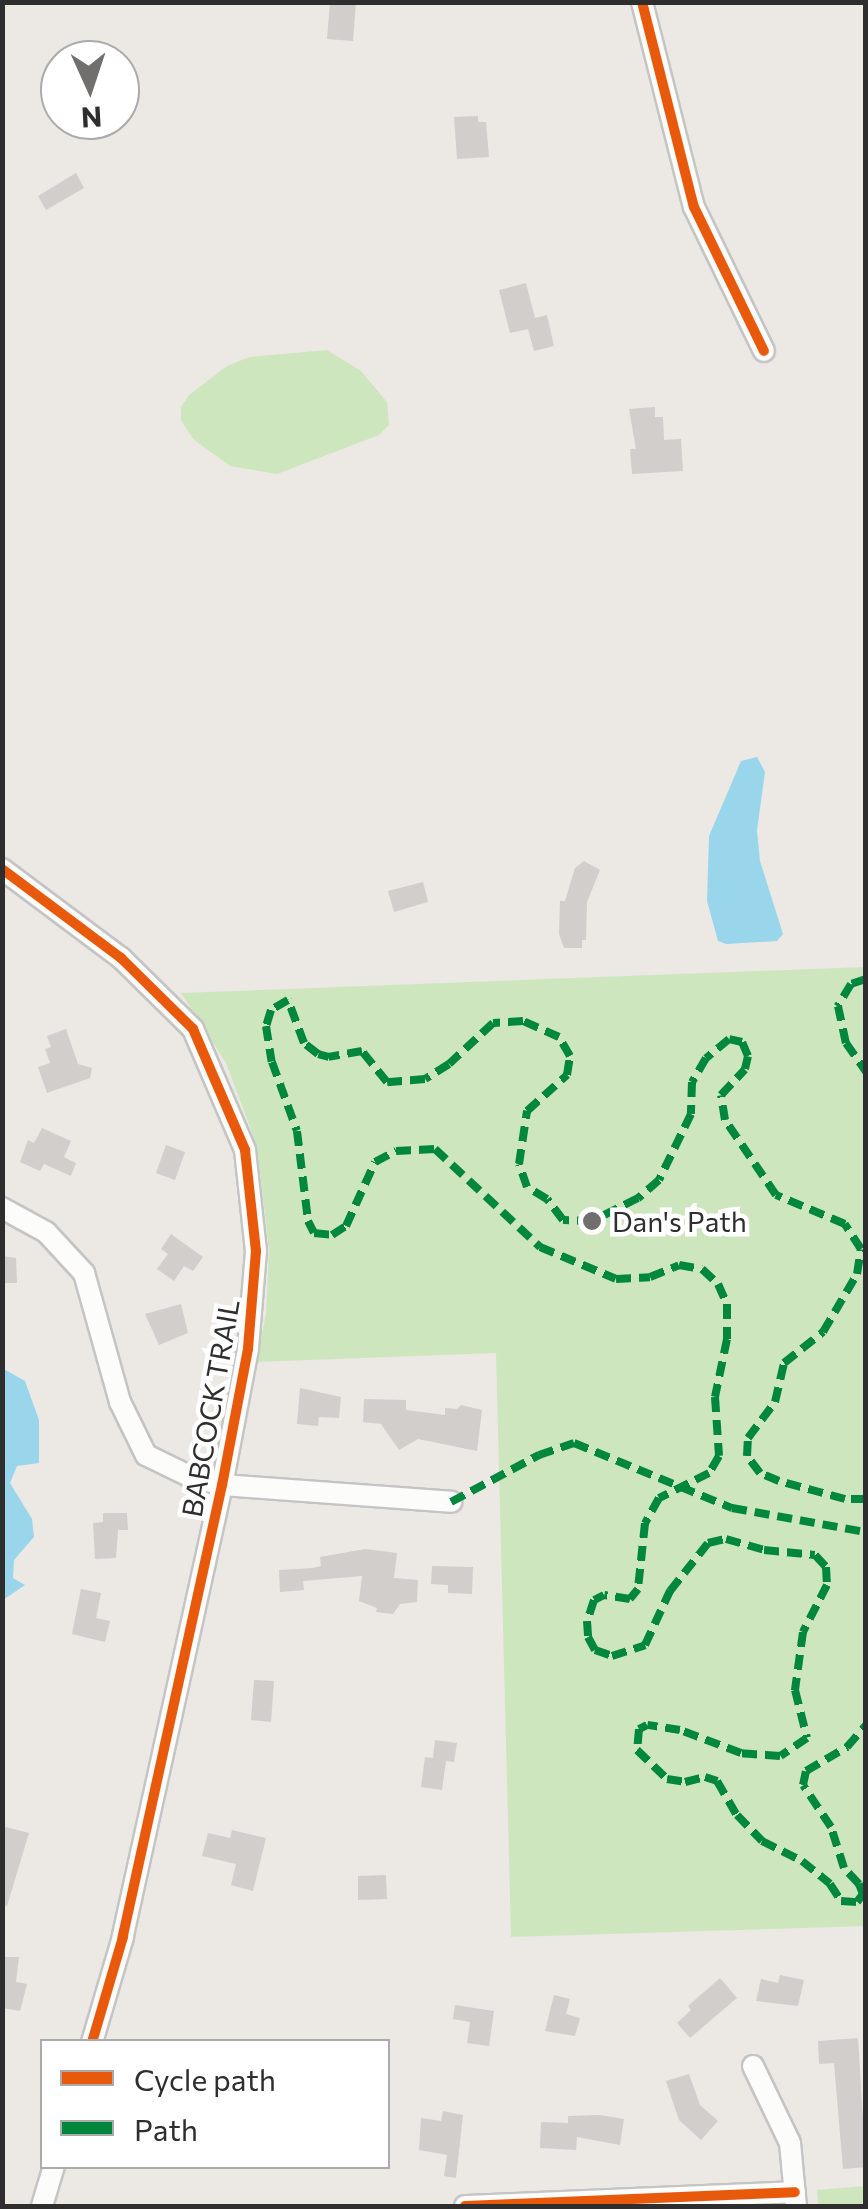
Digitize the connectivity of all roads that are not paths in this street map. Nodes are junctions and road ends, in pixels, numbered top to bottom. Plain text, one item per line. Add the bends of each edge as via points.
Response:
1 (642, 2) edge
2 (764, 351) dead end
3 (2, 869) edge
4 (2, 1208) edge
5 (222, 1485) junction
6 (451, 1502) dead end
7 (93, 2039) edge
8 (753, 2066) dead end
9 (53, 2169) edge
10 (795, 2199) edge
11 (42, 2206) edge
12 (466, 2206) edge

1 - 2 street via 694,207
3 - 5 street, BABCOCK TRAIL via 121,958 193,1029 244,1150 256,1252 248,1349
4 - 5 street via 46,1232 84,1273 120,1402 146,1455
5 - 6 street
5 - 7 street, BABCOCK TRAIL via 124,1937
8 - 10 street via 790,2143
9 - 11 street
10 - 12 street

